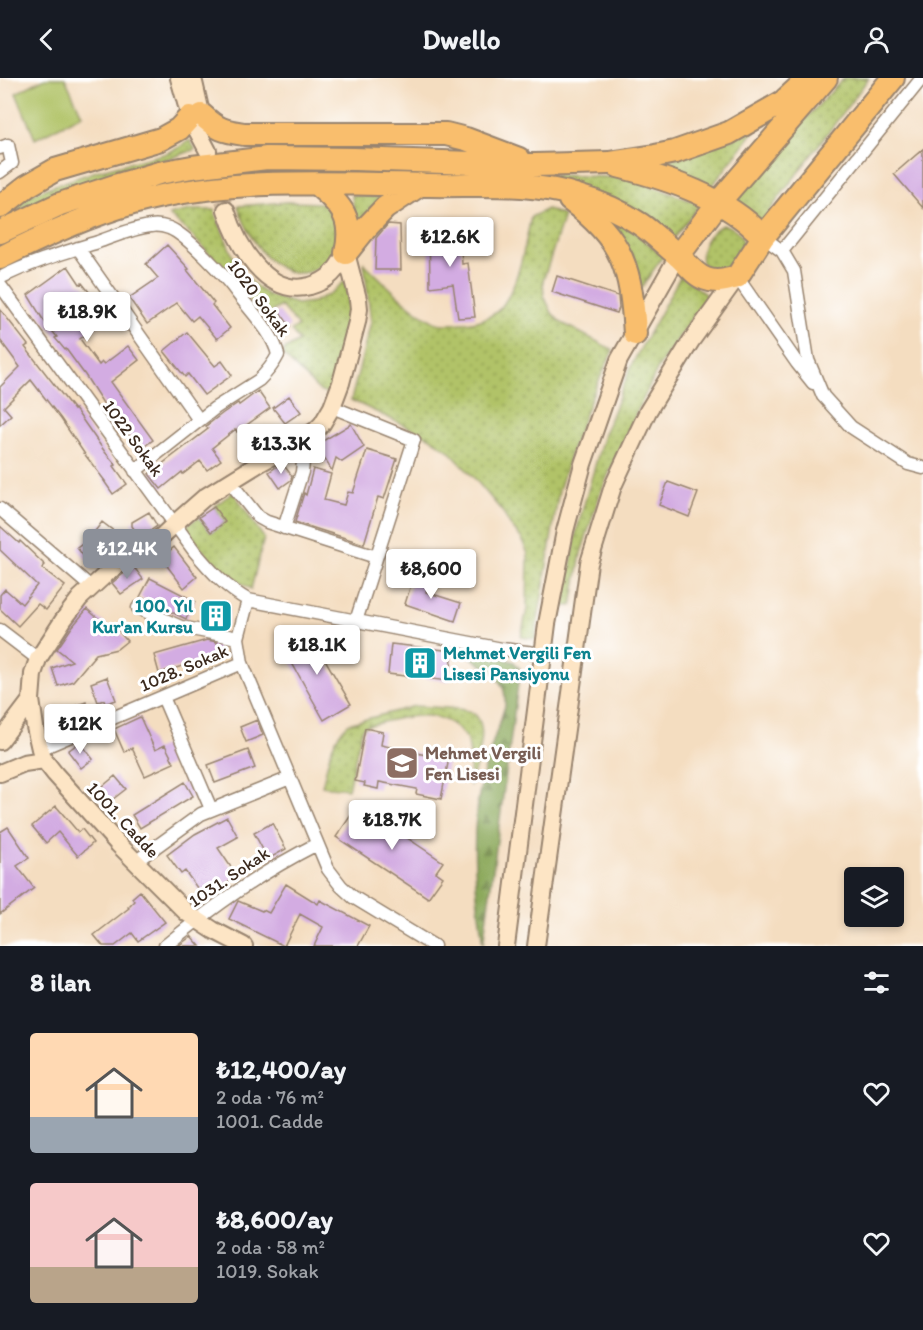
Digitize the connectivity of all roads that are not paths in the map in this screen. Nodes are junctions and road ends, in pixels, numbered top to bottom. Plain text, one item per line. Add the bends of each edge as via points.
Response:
1 (179, 78) edge
2 (193, 78) edge
3 (809, 78) edge
4 (826, 78) edge
5 (893, 78) edge
6 (922, 78) edge
7 (196, 116) junction
8 (0, 148) edge
9 (609, 164) junction
10 (535, 165) junction
11 (0, 172) edge
12 (316, 184) junction
13 (421, 184) junction
14 (556, 190) junction
15 (718, 203) junction
16 (0, 207) edge
17 (225, 210) tunnel mouth
18 (0, 232) edge
19 (763, 237) junction
20 (78, 248) junction
21 (782, 251) junction
22 (346, 253) junction
23 (678, 256) junction
24 (0, 258) edge
25 (737, 277) junction
26 (0, 278) edge
27 (0, 285) edge
28 (635, 334) junction
29 (823, 396) junction
30 (332, 407) junction
31 (199, 420) junction
32 (300, 441) junction
33 (923, 468) edge
34 (135, 471) junction
35 (230, 482) junction
36 (0, 509) edge
37 (174, 524) junction
38 (284, 528) junction
39 (376, 556) junction
40 (92, 587) junction
41 (248, 600) junction
42 (138, 608) dead end
43 (356, 621) junction
44 (0, 630) edge
45 (238, 639) junction
46 (543, 654) junction
47 (38, 659) junction
48 (242, 663) junction
49 (163, 697) junction
50 (31, 700) junction
51 (0, 741) edge
52 (42, 754) junction
53 (0, 773) edge
54 (290, 778) junction
55 (211, 809) junction
56 (317, 844) junction
57 (135, 862) junction
58 (197, 920) junction
59 (165, 946) edge
60 (244, 946) edge
61 (434, 946) edge
62 (506, 946) edge
63 (536, 946) edge

1 - 7 main road
2 - 7 main road
3 - 9 highway via 783,102 729,133 675,152
4 - 15 highway
5 - 19 highway
6 - 21 street
7 - 10 highway via 228,132 244,134 446,134
7 - 16 highway via 161,140 55,170
8 - 11 street via 8,145 12,163
9 - 10 highway
9 - 15 highway via 661,177
10 - 18 highway via 267,158 192,167 159,173 60,204
12 - 13 highway
12 - 22 highway via 346,217 350,237
12 - 24 highway via 258,184 147,199 45,236
13 - 14 highway
13 - 22 highway via 385,207
14 - 23 highway via 618,211
14 - 28 highway via 599,224 620,253 630,284
15 - 19 highway
15 - 23 highway
17 - 22 main road via 243,250 273,281 285,286 304,287 325,280
19 - 21 street
19 - 25 highway
20 - 26 street, 1020 Sokak
20 - 31 street
20 - 31 street, 1020 Sokak via 149,226 170,229 184,237 226,279 262,326 277,349 273,364 259,380
21 - 29 street via 794,271 808,360
22 - 30 main road, 1001. Cadde via 359,309
23 - 25 highway via 704,279 716,282
23 - 28 main road
25 - 29 street
25 - 63 main road via 648,411 613,486 589,563
27 - 34 street, 1022 Sokak
28 - 46 main road via 619,360 583,464 565,531
29 - 33 street via 851,427 908,464
30 - 32 main road, 1001. Cadde via 322,424
30 - 39 street via 414,440
31 - 34 street, 1020 Sokak
32 - 35 main road, 1001. Cadde
32 - 38 street via 302,472
34 - 37 street, 1022 Sokak
35 - 37 main road, 1001. Cadde
35 - 38 street via 258,517
36 - 40 street
37 - 40 main road, 1001. Cadde
37 - 41 street, 1022 Sokak via 219,580
38 - 39 street
39 - 43 street
40 - 47 main road, 1001. Cadde via 64,619
41 - 43 street
41 - 45 street
42 - 45 street via 182,627
43 - 46 street
44 - 47 street
45 - 48 street
46 - 62 main road
47 - 50 main road, 1001. Cadde
48 - 49 street, 1028. Sokak
48 - 54 street
49 - 52 street, 1028. Sokak
49 - 55 street
50 - 51 main road
50 - 52 main road, 1001. Cadde
52 - 53 main road
52 - 57 main road, 1001. Cadde via 55,774
54 - 55 street
54 - 56 street
55 - 57 street
56 - 58 street, 1031. Sokak via 248,883
56 - 61 street via 328,869 347,892
57 - 58 main road, 1001. Cadde
58 - 59 street, 1031. Sokak
58 - 60 main road, 1001. Cadde

